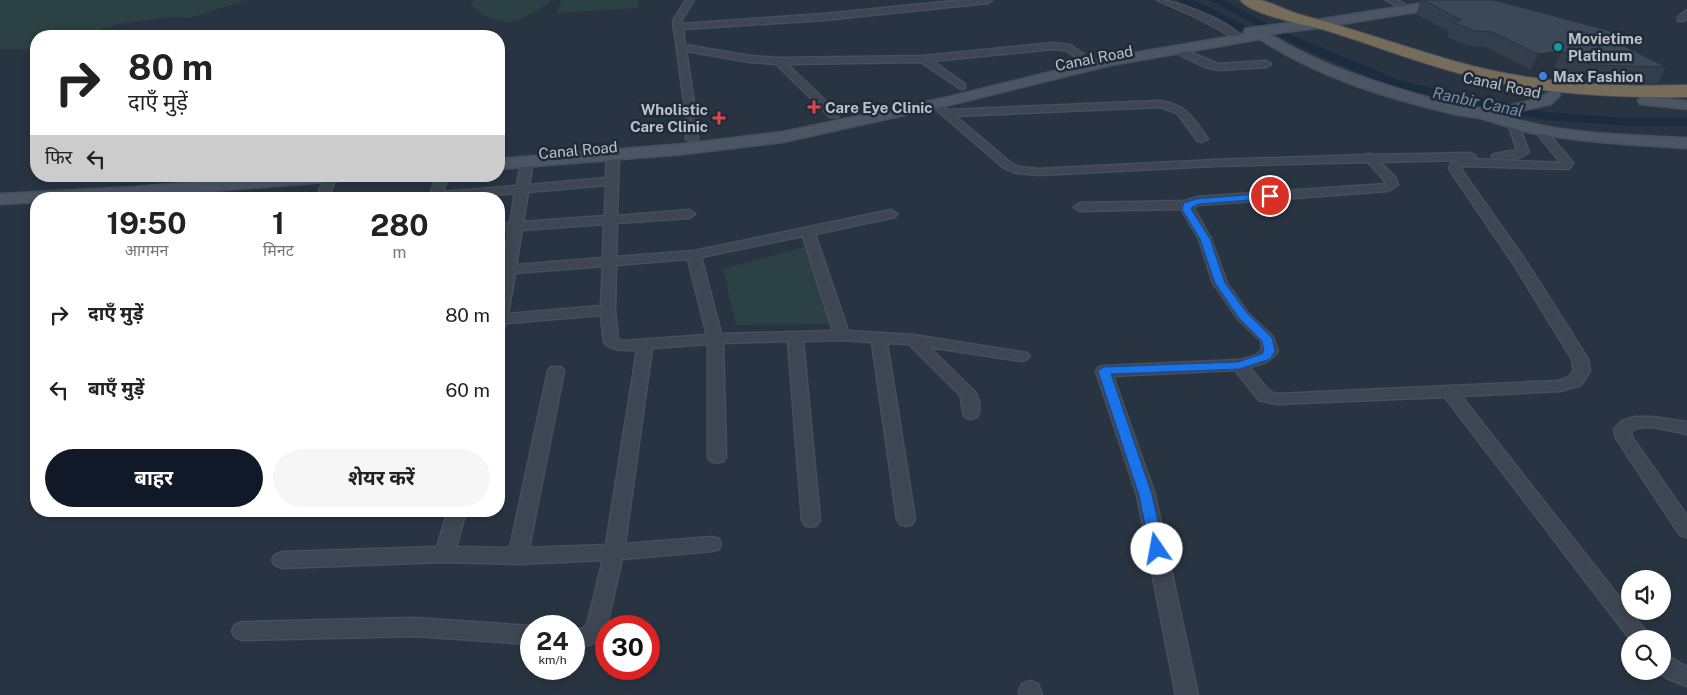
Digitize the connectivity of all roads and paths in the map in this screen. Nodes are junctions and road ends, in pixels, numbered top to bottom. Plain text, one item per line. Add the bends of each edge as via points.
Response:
1 (690, 0) edge
2 (988, 0) edge
3 (1162, 0) edge
4 (1390, 0) edge
5 (1464, 0) edge
6 (1253, 3) edge
7 (1411, 10) junction
8 (1344, 19) junction
9 (1307, 26) junction
10 (678, 28) junction
11 (1234, 34) junction
12 (1387, 46) junction
13 (681, 47) junction
14 (1175, 49) junction
15 (923, 59) junction
16 (1087, 60) junction
17 (779, 61) junction
18 (1266, 64) dead end
19 (962, 86) junction
20 (1687, 86) edge
21 (1678, 91) edge
22 (1553, 95) junction
23 (1687, 100) edge
24 (1645, 101) junction
25 (1687, 105) edge
26 (940, 108) junction
27 (1488, 112) junction
28 (834, 115) junction
29 (1513, 124) junction
30 (1538, 128) junction
31 (692, 139) junction
32 (1202, 139) dead end
33 (1687, 143) edge
34 (505, 155) edge
35 (613, 155) junction
36 (1369, 157) junction
37 (527, 161) junction
38 (505, 163) edge
39 (612, 181) junction
40 (172, 182) edge
41 (266, 182) edge
42 (523, 189) junction
43 (0, 190) edge
44 (135, 192) edge
45 (494, 192) edge
46 (30, 197) edge
47 (0, 199) edge
48 (1187, 205) junction
49 (1080, 207) dead end
50 (689, 214) dead end
51 (891, 214) dead end
52 (611, 219) junction
53 (515, 226) junction
54 (505, 227) edge
55 (808, 232) junction
56 (694, 255) junction
57 (610, 261) junction
58 (505, 265) edge
59 (505, 269) edge
60 (608, 310) junction
61 (505, 320) edge
62 (842, 335) junction
63 (879, 337) junction
64 (795, 338) junction
65 (714, 339) junction
66 (913, 340) junction
67 (645, 345) junction
68 (1022, 356) dead end
69 (1239, 365) junction
70 (556, 371) dead end
71 (1449, 392) junction
72 (971, 413) dead end
73 (1687, 428) edge
74 (717, 457) dead end
75 (454, 517) edge
76 (906, 519) dead end
77 (811, 520) dead end
78 (1687, 530) edge
79 (712, 544) dead end
80 (614, 552) junction
81 (444, 554) junction
82 (518, 556) junction
83 (282, 560) dead end
84 (1635, 630) edge
85 (242, 631) dead end
86 (520, 634) edge
87 (585, 638) edge
88 (1671, 669) edge
89 (1687, 677) edge
90 (1187, 695) edge

1 - 10 street via 679,17
2 - 10 street
3 - 11 street
4 - 7 street
5 - 7 main road
6 - 9 highway via 1273,17
7 - 8 main road
8 - 9 main road
8 - 12 highway via 1350,28
9 - 11 main road, Canal Road
9 - 12 highway, Canal Road
9 - 22 highway, Canal Road via 1464,78
10 - 13 street
11 - 16 main road, Canal Road
12 - 21 highway, Canal Road via 1460,68 1524,82 1600,91
13 - 17 street
13 - 31 street
14 - 18 street via 1218,67
14 - 26 main road, Canal Road via 1112,61
14 - 27 main road, Canal Road via 1262,35 1295,56 1355,82 1441,106
15 - 16 street via 1054,46 1067,47
15 - 17 street
15 - 19 street
16 - 19 main road, Canal Road
17 - 28 street
19 - 28 main road, Canal Road
20 - 21 main road via 1674,88
22 - 24 highway, Canal Road
22 - 27 main road, Canal Road via 1546,101
23 - 24 highway, Canal Road
24 - 25 main road
26 - 32 street via 1170,105 1181,110
26 - 35 main road, Canal Road via 783,137
26 - 36 street via 1008,166 1017,170 1039,172
27 - 29 main road
28 - 31 main road, Canal Road via 768,129
29 - 30 main road
29 - 36 street via 1523,152 1511,156
30 - 33 main road
30 - 71 street via 1567,163 1565,167 1463,162 1454,165 1580,359 1582,371 1574,381 1560,386
31 - 34 main road, Canal Road
35 - 37 main road, Canal Road
35 - 39 street
36 - 48 street via 1391,180 1388,187
37 - 38 main road, Canal Road
37 - 42 street
39 - 42 street
39 - 52 street
40 - 43 main road
41 - 44 main road
42 - 45 street
42 - 53 street
46 - 47 main road
48 - 49 street
48 - 69 street via 1205,239 1220,283 1243,316 1268,340 1270,351 1266,356
50 - 52 street
51 - 55 street
52 - 53 street
52 - 57 street
53 - 54 street
53 - 58 street
55 - 56 street
55 - 62 street
56 - 57 street
56 - 65 street
57 - 59 street
57 - 60 street
60 - 61 street
60 - 67 street via 611,342 621,346
62 - 63 street
62 - 64 street
63 - 66 street
63 - 76 street
64 - 65 street
64 - 77 street
65 - 67 street
65 - 74 street
66 - 68 street
66 - 72 street via 967,392
67 - 80 street
69 - 71 street via 1265,396 1277,399
69 - 90 street via 1104,371 1146,495
70 - 82 street
71 - 84 street
73 - 78 street via 1639,422 1626,424 1622,429 1624,438
75 - 81 street
79 - 80 street
80 - 82 street
80 - 87 street via 596,629
81 - 82 street
81 - 83 street
85 - 86 street via 414,627
88 - 89 street

